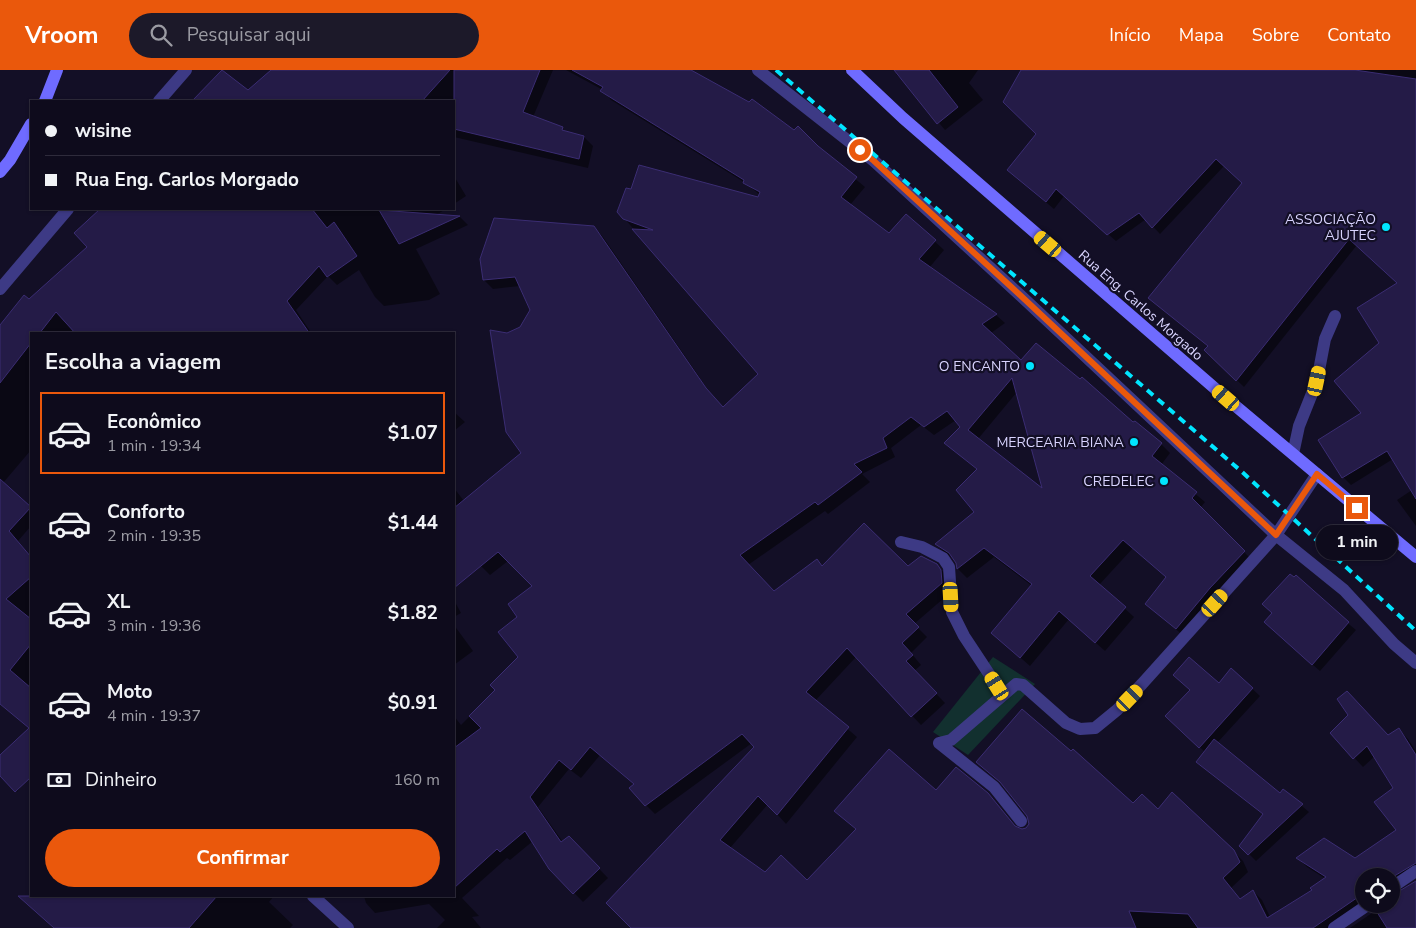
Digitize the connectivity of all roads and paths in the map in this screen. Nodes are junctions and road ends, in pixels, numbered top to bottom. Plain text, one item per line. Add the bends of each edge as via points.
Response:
1 (57, 70) edge
2 (186, 70) edge
3 (758, 70) edge
4 (859, 72) edge
5 (45, 100) edge
6 (161, 100) edge
7 (30, 126) edge
8 (0, 172) edge
9 (67, 210) edge
10 (0, 289) edge
11 (1335, 316) dead end
12 (1293, 454) junction
13 (1317, 474) junction
14 (1276, 535) junction
15 (901, 542) dead end
16 (1416, 557) edge
17 (1416, 663) edge
18 (1003, 695) junction
19 (1021, 821) dead end
20 (1416, 871) edge
21 (1400, 882) edge
22 (314, 897) edge
23 (1356, 913) edge
24 (348, 928) edge
25 (1334, 928) edge

1 - 5 street
2 - 6 street
3 - 14 street via 874,161
4 - 12 street, Rua Eng. Carlos Morgado via 903,118
7 - 8 street
9 - 10 street
11 - 12 street via 1325,339 1317,381 1299,426
12 - 13 street, Rua Eng. Carlos Morgado
13 - 14 street
13 - 16 street, Rua Eng. Carlos Morgado
14 - 17 street via 1344,590
14 - 18 street via 1142,684 1095,728 1080,729 1066,723 1023,685 1016,684
15 - 18 street via 922,547 943,558 949,567 952,612
18 - 19 street via 951,740 939,743 994,787
20 - 21 street
22 - 24 street
23 - 25 street

